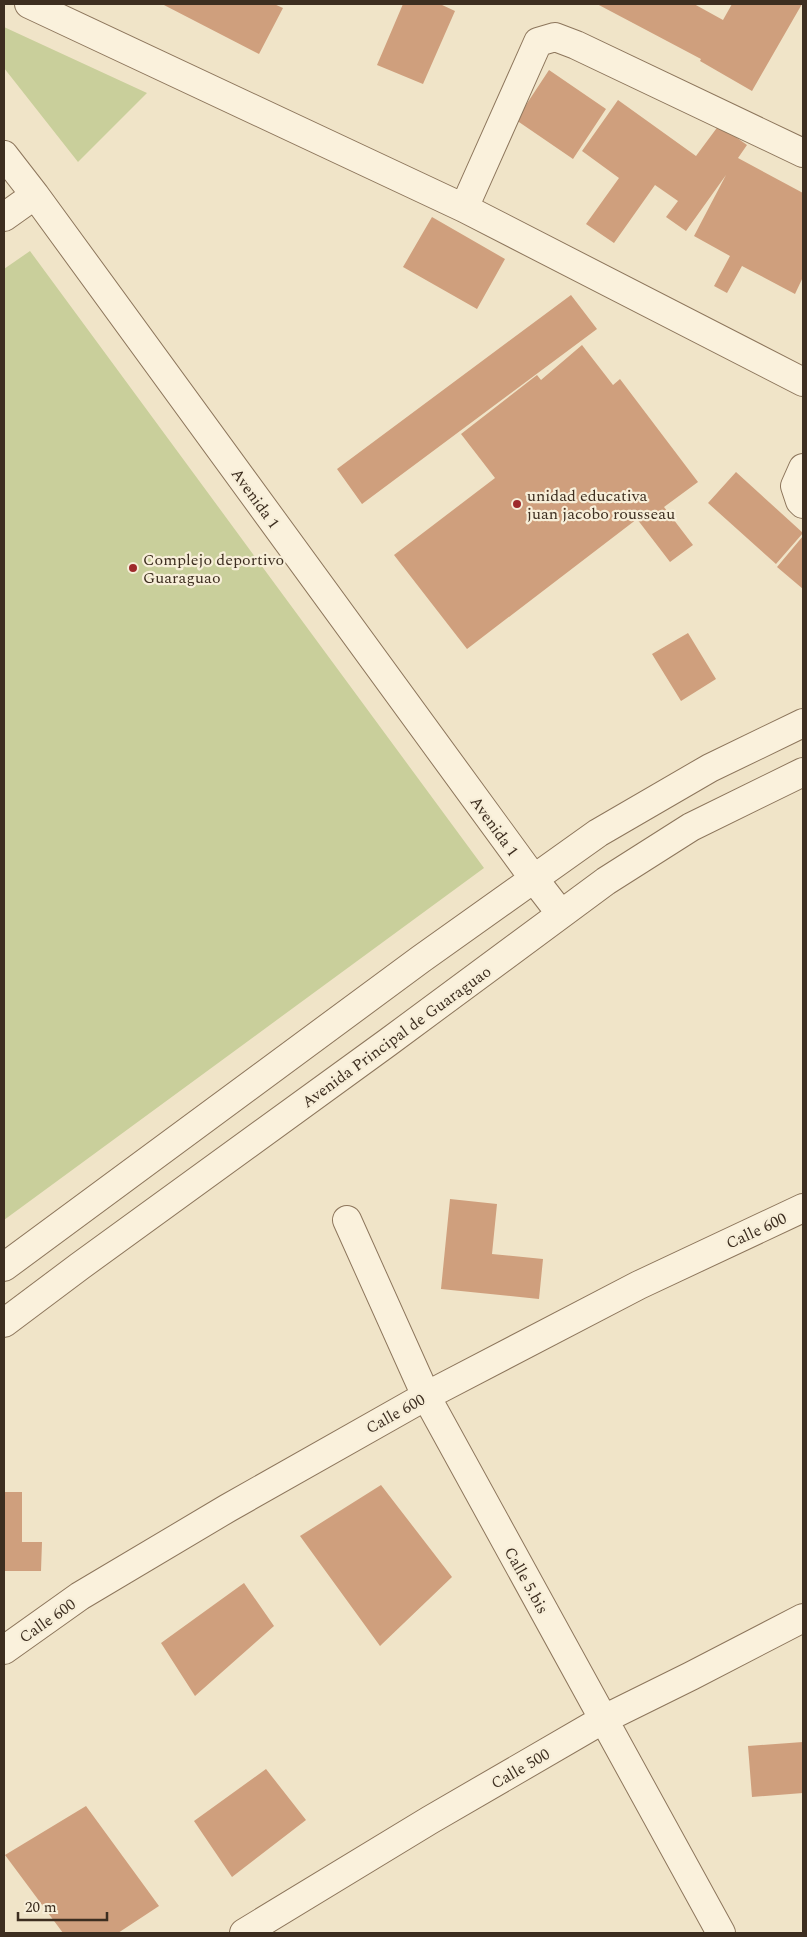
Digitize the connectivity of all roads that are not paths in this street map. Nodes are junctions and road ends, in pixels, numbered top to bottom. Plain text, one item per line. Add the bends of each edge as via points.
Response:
1 (29, 4) edge
2 (803, 154) edge
3 (4, 155) edge
4 (35, 195) junction
5 (464, 208) junction
6 (4, 217) edge
7 (803, 382) edge
8 (803, 468) edge
9 (803, 504) edge
10 (803, 723) edge
11 (803, 772) edge
12 (534, 879) junction
13 (561, 914) junction
14 (803, 1208) edge
15 (347, 1220) dead end
16 (4, 1267) edge
17 (4, 1323) edge
18 (426, 1396) junction
19 (803, 1618) edge
20 (4, 1650) edge
21 (604, 1719) junction
22 (244, 1933) edge
23 (721, 1933) edge

1 - 5 street
2 - 5 street via 554,37 538,42
3 - 4 street, Avenida 1
4 - 6 street
4 - 12 street, Avenida 1
5 - 7 street
8 - 9 street via 795,486
10 - 12 street via 710,768 598,833
11 - 13 street, Avenida Principal de Guaraguao via 691,827
12 - 13 street, Avenida 1
12 - 16 street
13 - 17 street, Avenida Principal de Guaraguao
14 - 18 street, Calle 600 via 639,1285
15 - 18 street, Calle 5.bis
18 - 20 street, Calle 600 via 80,1596
18 - 21 street, Calle 5.bis
19 - 21 street, Calle 500
21 - 22 street, Calle 500
21 - 23 street, Calle 5.bis

